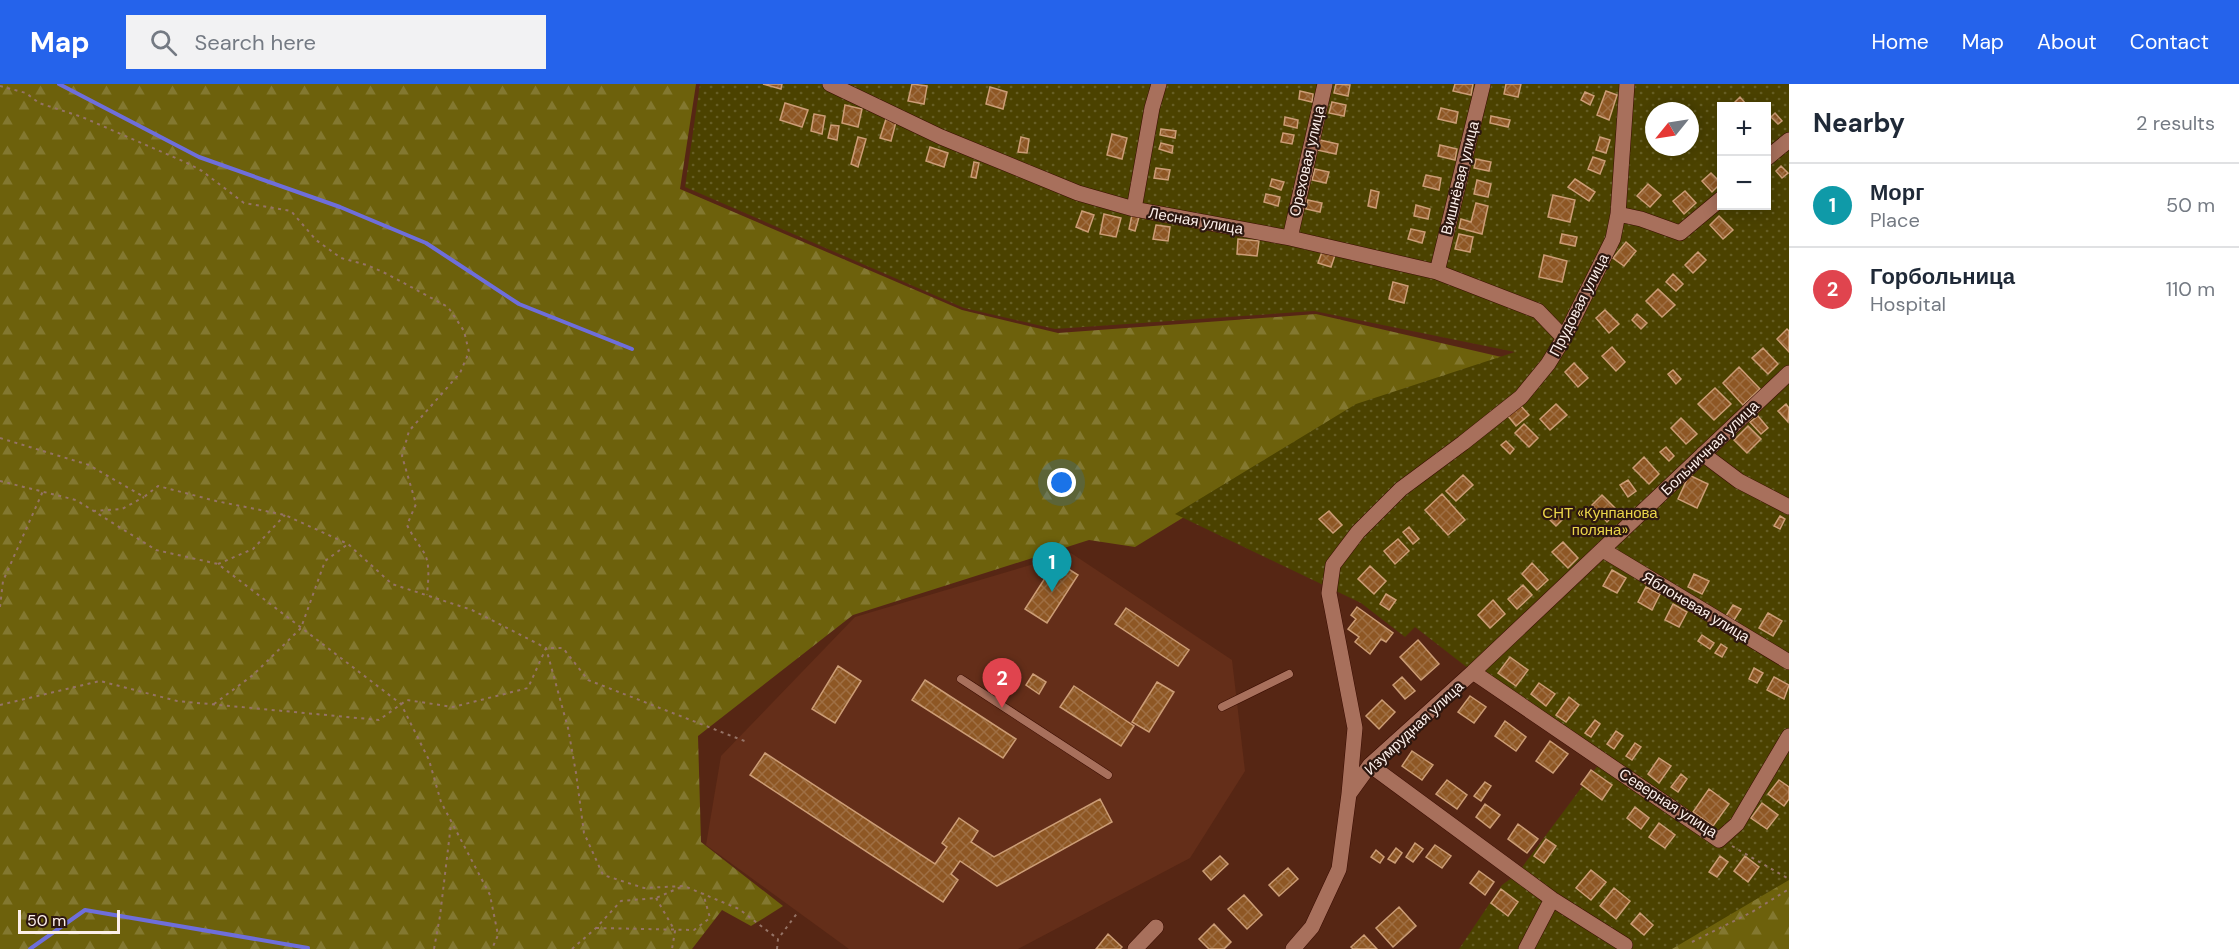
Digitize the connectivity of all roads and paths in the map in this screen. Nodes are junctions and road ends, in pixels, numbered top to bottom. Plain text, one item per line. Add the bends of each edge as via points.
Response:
1 (830, 84) edge
2 (1159, 84) edge
3 (1325, 84) edge
4 (1483, 84) edge
5 (1627, 84) edge
6 (0, 86) edge
7 (1789, 140) edge
8 (1770, 156) edge
9 (1717, 202) edge
10 (1134, 209) junction
11 (1618, 214) junction
12 (1290, 238) junction
13 (1437, 272) junction
14 (1564, 338) junction
15 (1789, 373) edge
16 (1, 439) edge
17 (1704, 454) junction
18 (0, 481) edge
19 (43, 491) junction
20 (144, 497) junction
21 (1789, 507) edge
22 (92, 511) junction
23 (285, 515) junction
24 (348, 544) junction
25 (1603, 550) junction
26 (218, 564) junction
27 (427, 595) junction
28 (0, 606) edge
29 (301, 628) junction
30 (546, 648) junction
31 (1789, 663) edge
32 (1473, 672) junction
33 (1289, 674) dead end
34 (961, 679) dead end
35 (214, 704) junction
36 (401, 704) junction
37 (0, 705) edge
38 (1222, 706) dead end
39 (1789, 736) edge
40 (747, 742) dead end
41 (1370, 765) junction
42 (1108, 775) dead end
43 (1349, 794) junction
44 (451, 822) junction
45 (1719, 840) junction
46 (1789, 879) edge
47 (684, 886) junction
48 (1789, 889) edge
49 (703, 893) junction
50 (656, 898) junction
51 (1552, 899) junction
52 (798, 912) dead end
53 (1156, 927) dead end
54 (596, 928) junction
55 (675, 931) junction
56 (778, 939) junction
57 (1692, 942) dead end
58 (1625, 945) dead end
59 (434, 949) edge
60 (492, 949) edge
61 (573, 949) edge
62 (672, 949) edge
63 (777, 949) edge
64 (1135, 949) edge
65 (1293, 949) edge
66 (1526, 949) edge

1 - 10 street, Лесная улица via 941,137 1078,193
2 - 10 street
3 - 12 street, Ореховая улица
4 - 13 street, Вишнёвая улица
5 - 11 street, Прудовая улица
6 - 27 path via 26,93 39,103 82,117 185,162 244,203 291,211 316,240 342,258 387,274 448,307 464,331 469,352 460,373 409,431 402,456 416,504 407,525 429,570
7 - 8 street
9 - 11 street via 1680,233
10 - 12 street, Лесная улица
11 - 14 street, Прудовая улица via 1613,239
12 - 13 street, Лесная улица
13 - 14 street, Лесная улица via 1538,311
14 - 43 street, Прудовая улица via 1521,397 1401,489 1358,532 1333,565 1329,593 1355,728
15 - 17 street, Больничная улица
16 - 20 path via 89,465
17 - 21 street via 1739,481
17 - 25 street, Больничная улица
18 - 19 path
19 - 22 path via 76,500
19 - 28 path via 3,580
20 - 22 path via 122,509
20 - 23 path via 158,486
22 - 26 path via 156,550
23 - 24 path
23 - 26 path via 253,549
24 - 27 path via 392,584
24 - 29 path via 325,561
25 - 31 street, Яблоневая улица
25 - 32 street, Больничная улица
26 - 29 path
27 - 30 path via 472,610
29 - 35 path via 253,675
29 - 36 path
30 - 36 path via 528,688 453,707 407,700
30 - 40 path via 563,648 588,680
30 - 47 path via 568,728 584,833 603,875 644,888
32 - 41 street, Изумрудная улица
32 - 45 street, Северная улица
33 - 38 lane
34 - 42 lane
35 - 36 path via 379,720
35 - 37 path via 177,701 100,681
36 - 44 path via 429,760
39 - 45 street, Северная улица via 1737,824
41 - 43 street, Изумрудная улица
41 - 51 street
43 - 65 street, Изумрудная улица via 1339,869 1312,927
44 - 59 path
44 - 60 path via 490,895 498,935
45 - 46 path
47 - 49 path
47 - 50 path
48 - 57 path
49 - 55 path via 710,918 694,930
49 - 56 path via 739,909
50 - 54 path via 621,901
50 - 55 path
51 - 58 street
51 - 66 street
52 - 56 path
53 - 64 street
54 - 55 path
54 - 61 path
55 - 62 path
56 - 63 path

